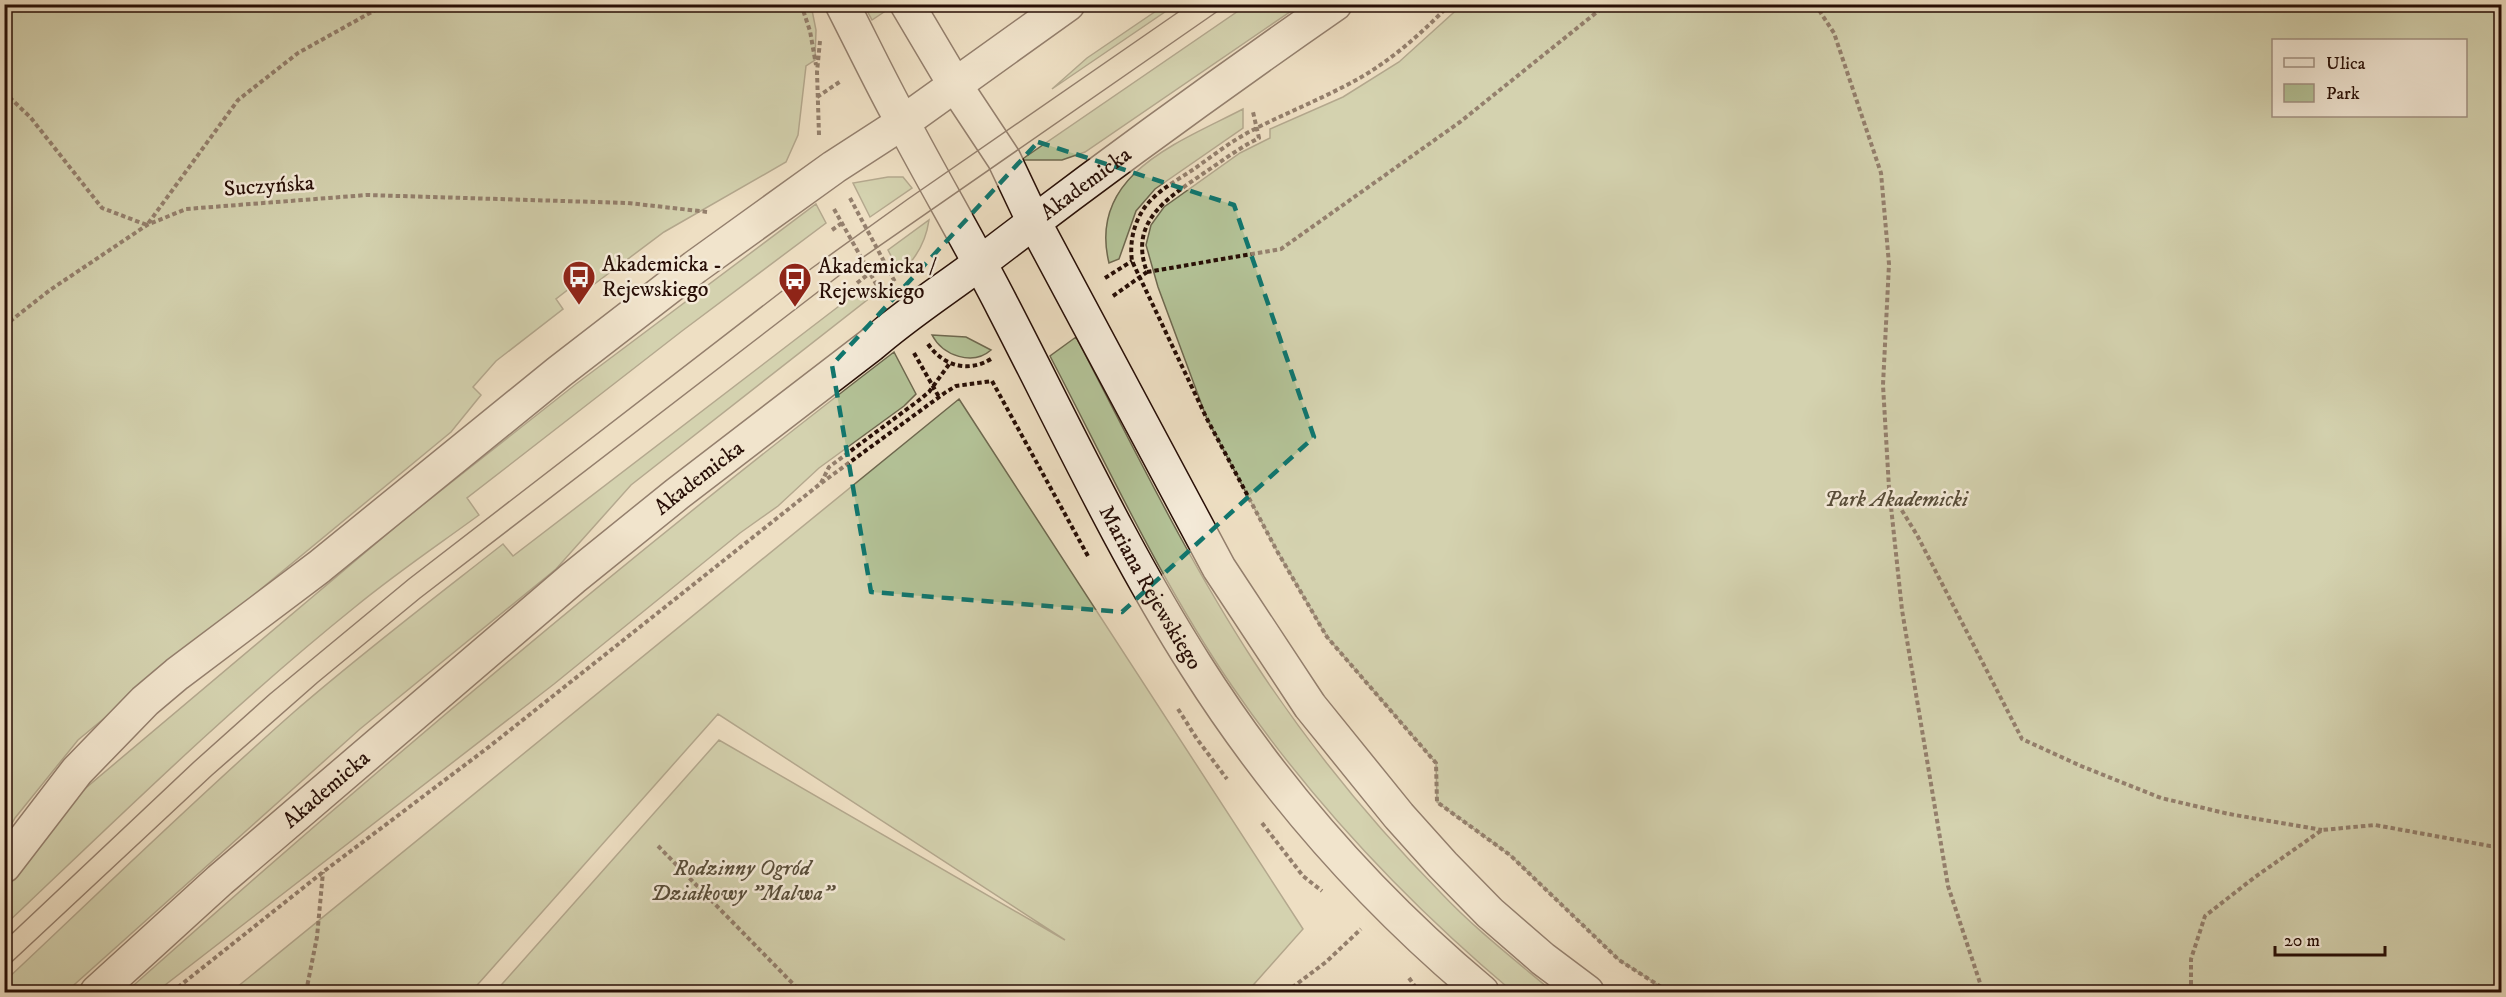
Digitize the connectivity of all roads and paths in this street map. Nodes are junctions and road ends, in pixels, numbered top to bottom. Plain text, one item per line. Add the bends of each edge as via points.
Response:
1 (386, 4) edge
2 (801, 4) edge
3 (842, 4) edge
4 (908, 4) edge
5 (1068, 4) edge
6 (1335, 4) edge
7 (1450, 4) edge
8 (1608, 4) edge
9 (1815, 4) edge
10 (821, 32) dead end
11 (817, 72) junction
12 (847, 77) dead end
13 (956, 85) junction
14 (4, 92) edge
15 (817, 97) junction
16 (1253, 112) dead end
17 (902, 123) junction
18 (1257, 129) junction
19 (834, 167) junction
20 (712, 212) dead end
21 (1033, 220) junction
22 (842, 223) dead end
23 (147, 225) junction
24 (832, 230) dead end
25 (980, 262) junction
26 (1147, 272) junction
27 (870, 273) dead end
28 (1140, 277) junction
29 (856, 283) dead end
30 (911, 313) junction
31 (1086, 315) junction
32 (4, 326) edge
33 (1028, 356) junction
34 (992, 381) junction
35 (820, 484) junction
36 (1889, 488) junction
37 (1091, 561) dead end
38 (1173, 700) dead end
39 (1232, 785) dead end
40 (1260, 821) dead end
41 (2322, 830) junction
42 (658, 846) dead end
43 (2502, 846) edge
44 (4, 866) edge
45 (323, 872) junction
46 (1329, 897) dead end
47 (1386, 904) junction
48 (1407, 975) dead end
49 (97, 993) edge
50 (172, 993) edge
51 (306, 993) edge
52 (801, 993) edge
53 (1286, 993) edge
54 (1419, 993) edge
55 (1482, 993) edge
56 (1587, 993) edge
57 (1669, 993) edge
58 (1983, 993) edge
59 (2191, 993) edge

1 - 23 path via 298,52 238,100
2 - 11 path
3 - 17 street, Mariana Rejewskiego
4 - 13 street
5 - 13 street
6 - 21 street, Akademicka
7 - 18 path via 1422,33 1382,64
8 - 26 path via 1460,122 1281,249
9 - 36 path via 1833,33 1881,173 1889,264 1882,385
10 - 11 path
11 - 15 path
12 - 15 path
13 - 17 street
13 - 21 street via 1004,159
14 - 23 path via 31,118 102,208
15 - 19 path via 820,138
16 - 18 path
17 - 19 street
17 - 25 street, Mariana Rejewskiego
18 - 26 path via 1259,138 1159,206 1143,236 1141,249
18 - 28 path via 1150,202 1140,214 1130,250
19 - 30 path
19 - 44 street via 614,329 319,567 177,674 77,771
20 - 23 path, Suczyńska via 628,203 367,195 186,209
21 - 25 street, Akademicka
21 - 31 street
22 - 24 path
23 - 32 path, Suczyńska
25 - 30 street, Akademicka
25 - 33 street, Mariana Rejewskiego
26 - 28 path
27 - 29 path
28 - 31 path
28 - 57 path via 1207,419 1328,637 1436,763 1437,802 1510,855 1619,960
30 - 35 path via 934,353 950,363 929,392 829,467
30 - 49 street, Akademicka via 573,578 220,880
31 - 56 street via 1219,568 1310,706 1399,816 1490,913
33 - 34 path
33 - 47 street, Mariana Rejewskiego via 1149,588 1196,666 1293,801
34 - 35 path via 956,386
34 - 37 path
35 - 45 path via 490,746
36 - 41 path via 2022,739 2161,798
36 - 58 path via 1902,610 1948,886
38 - 39 path
40 - 46 path via 1303,876
41 - 43 path via 2375,825
41 - 59 path via 2205,916 2191,959
42 - 52 path
45 - 50 path
45 - 51 path via 317,937
47 - 53 path via 1326,962
47 - 55 street, Mariana Rejewskiego
48 - 54 path

